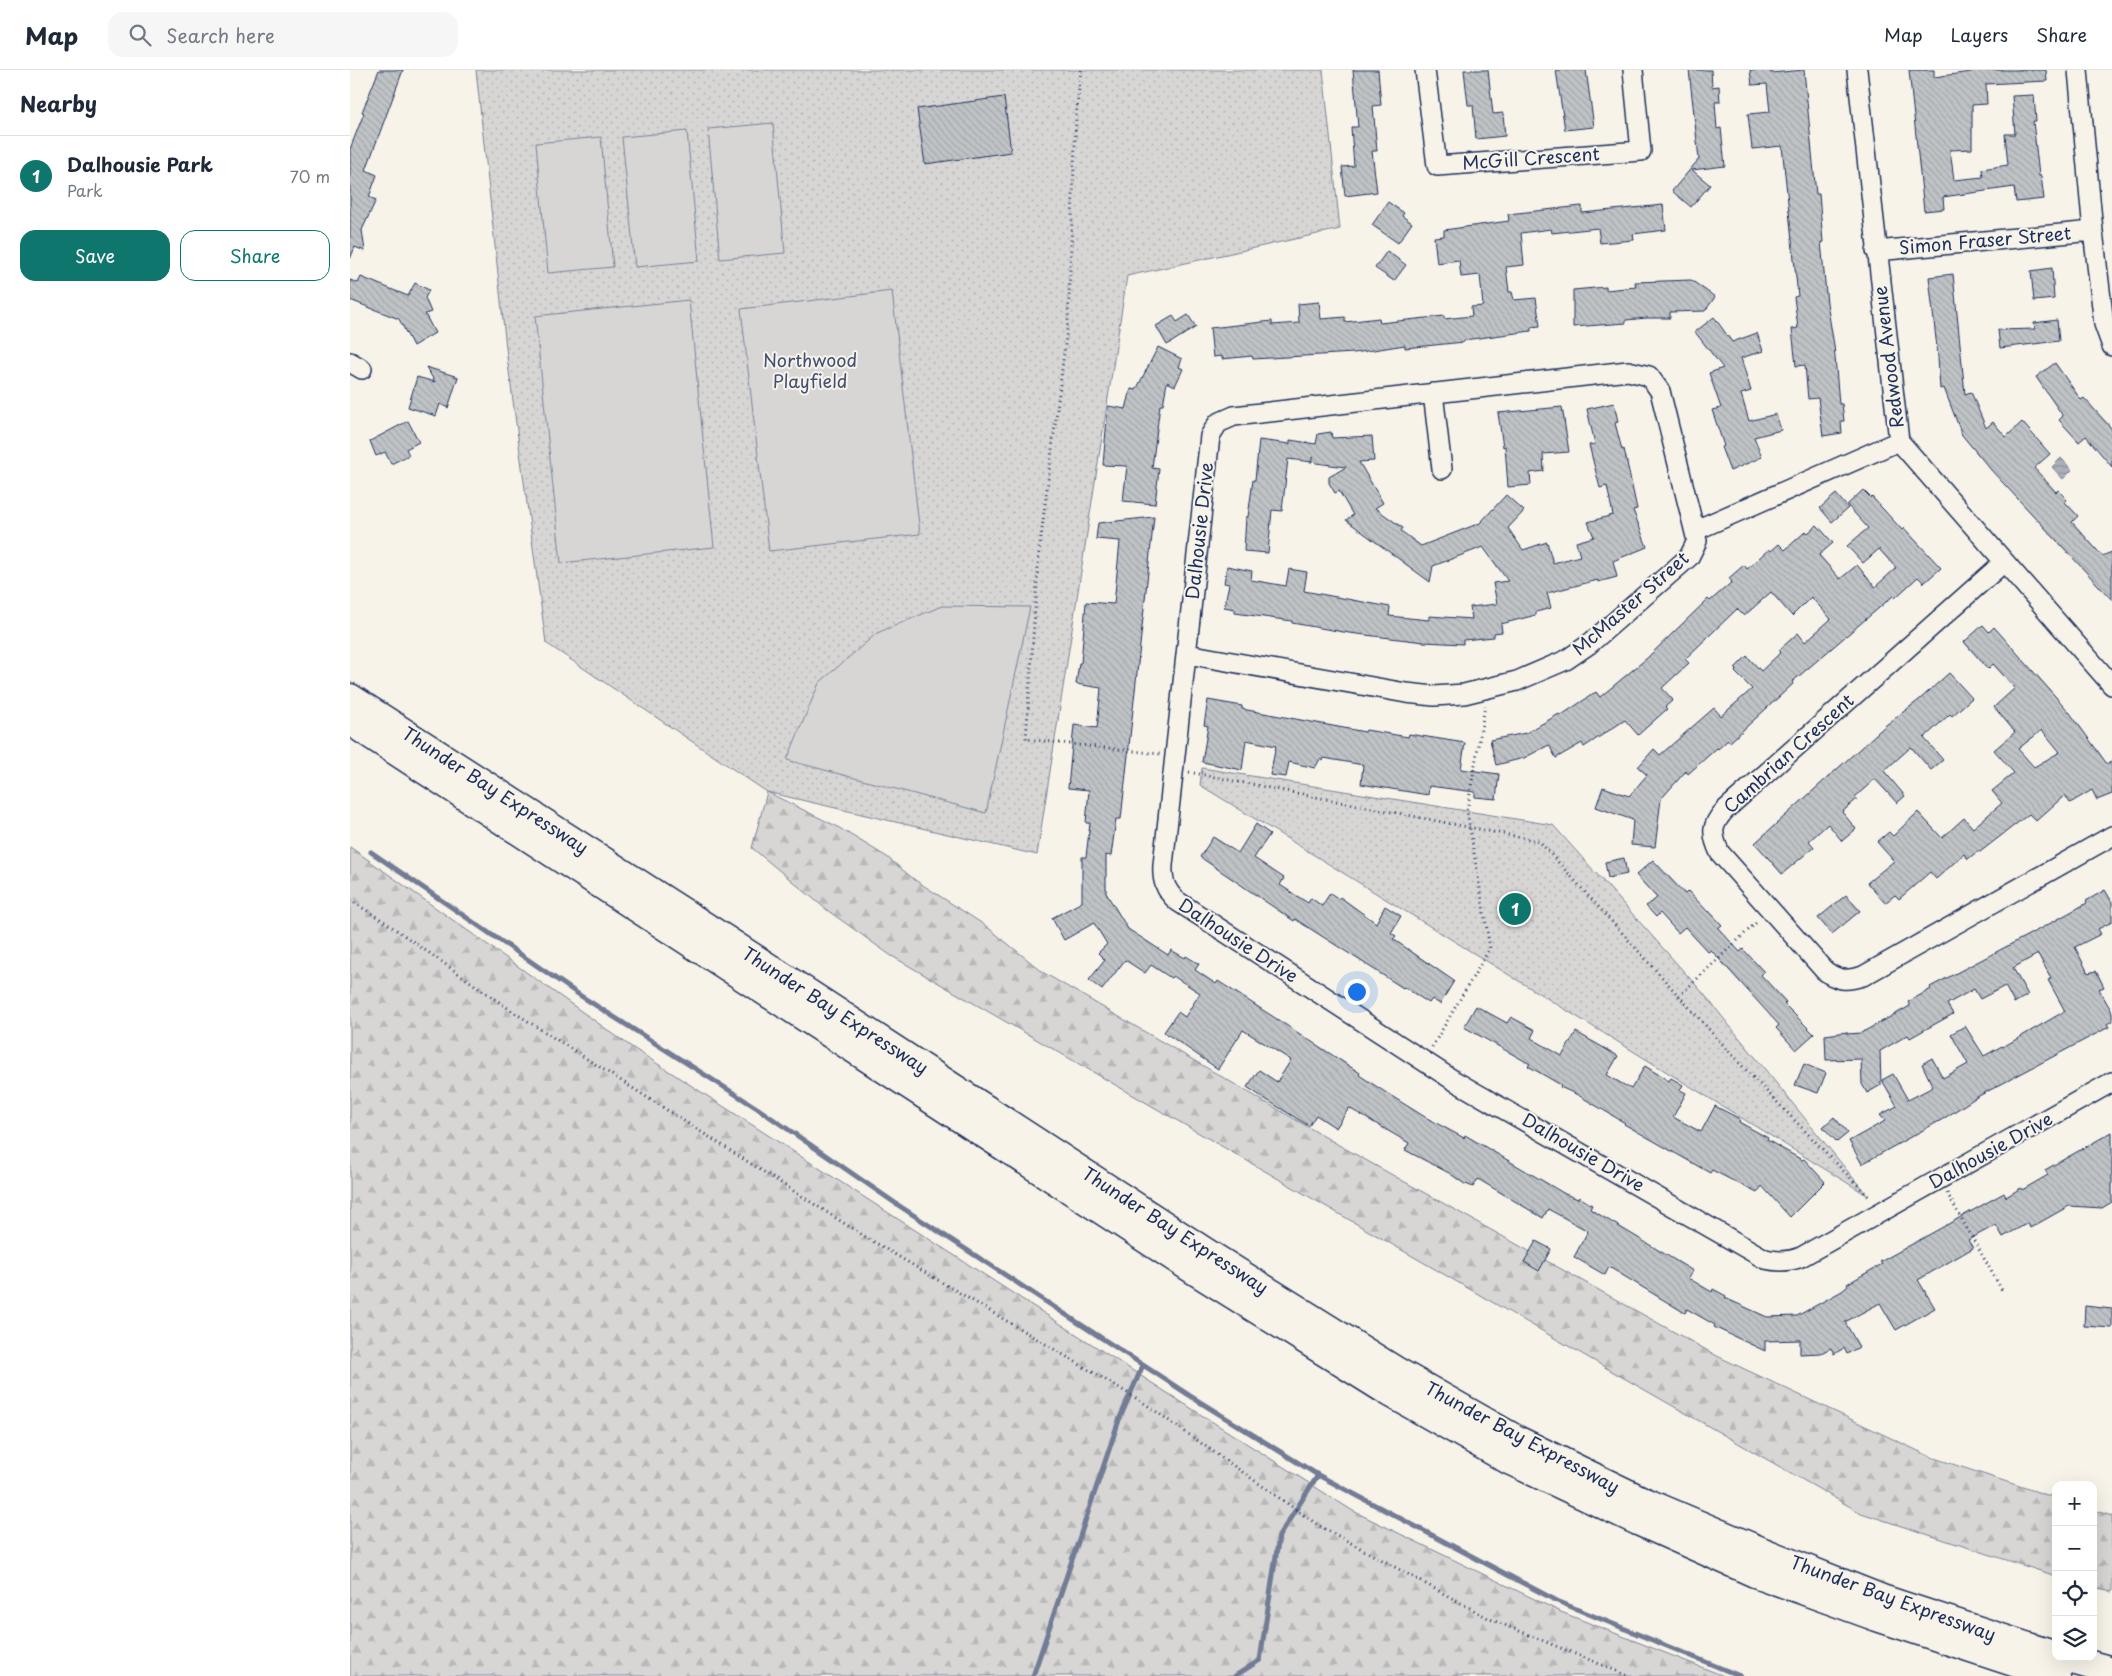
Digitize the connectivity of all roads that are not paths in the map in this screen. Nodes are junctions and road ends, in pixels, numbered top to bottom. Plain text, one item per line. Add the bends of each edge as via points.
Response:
1 (1425, 70) edge
2 (1633, 70) edge
3 (1857, 70) edge
4 (2078, 70) edge
5 (2093, 231) junction
6 (1876, 251) junction
7 (2112, 346) edge
8 (1433, 393) junction
9 (1899, 441) junction
10 (1442, 469) dead end
11 (1696, 530) junction
12 (2004, 562) junction
13 (1186, 654) junction
14 (2112, 685) edge
15 (350, 698) edge
16 (350, 721) edge
17 (2112, 836) edge
18 (2112, 1082) edge
19 (2052, 1655) edge
20 (2076, 1661) edge
21 (2112, 1671) edge
22 (2056, 1676) edge

1 - 2 street, McGill Crescent via 1437,166 1640,150
3 - 6 street, Redwood Avenue
4 - 5 street
5 - 6 street, Simon Fraser Street
5 - 7 street via 2104,324
6 - 9 street, Redwood Avenue
8 - 10 street
8 - 11 street, Dalhousie Drive via 1628,372 1649,376 1660,391
8 - 13 street, Dalhousie Drive via 1234,416 1218,423 1210,436
9 - 11 street, McMaster Street
9 - 12 street, Redwood Avenue
11 - 13 street, McMaster Street via 1697,541 1689,557 1588,645 1541,672 1490,688 1434,696 1406,693
12 - 14 street, Redwood Avenue
12 - 17 street, Cambrian Crescent via 1716,820 1713,831 1715,843 1720,853 1824,970 1831,977 1852,980
13 - 18 street, Dalhousie Drive via 1162,876 1170,894 1453,1080 1765,1258 1783,1262 1801,1258
15 - 19 highway, Thunder Bay Expressway via 1205,1252 1394,1370 1484,1421 1645,1502 1763,1552 1882,1599
16 - 22 highway, Thunder Bay Expressway via 1194,1270 1386,1390 1510,1460 1755,1573 1877,1618
20 - 21 highway

